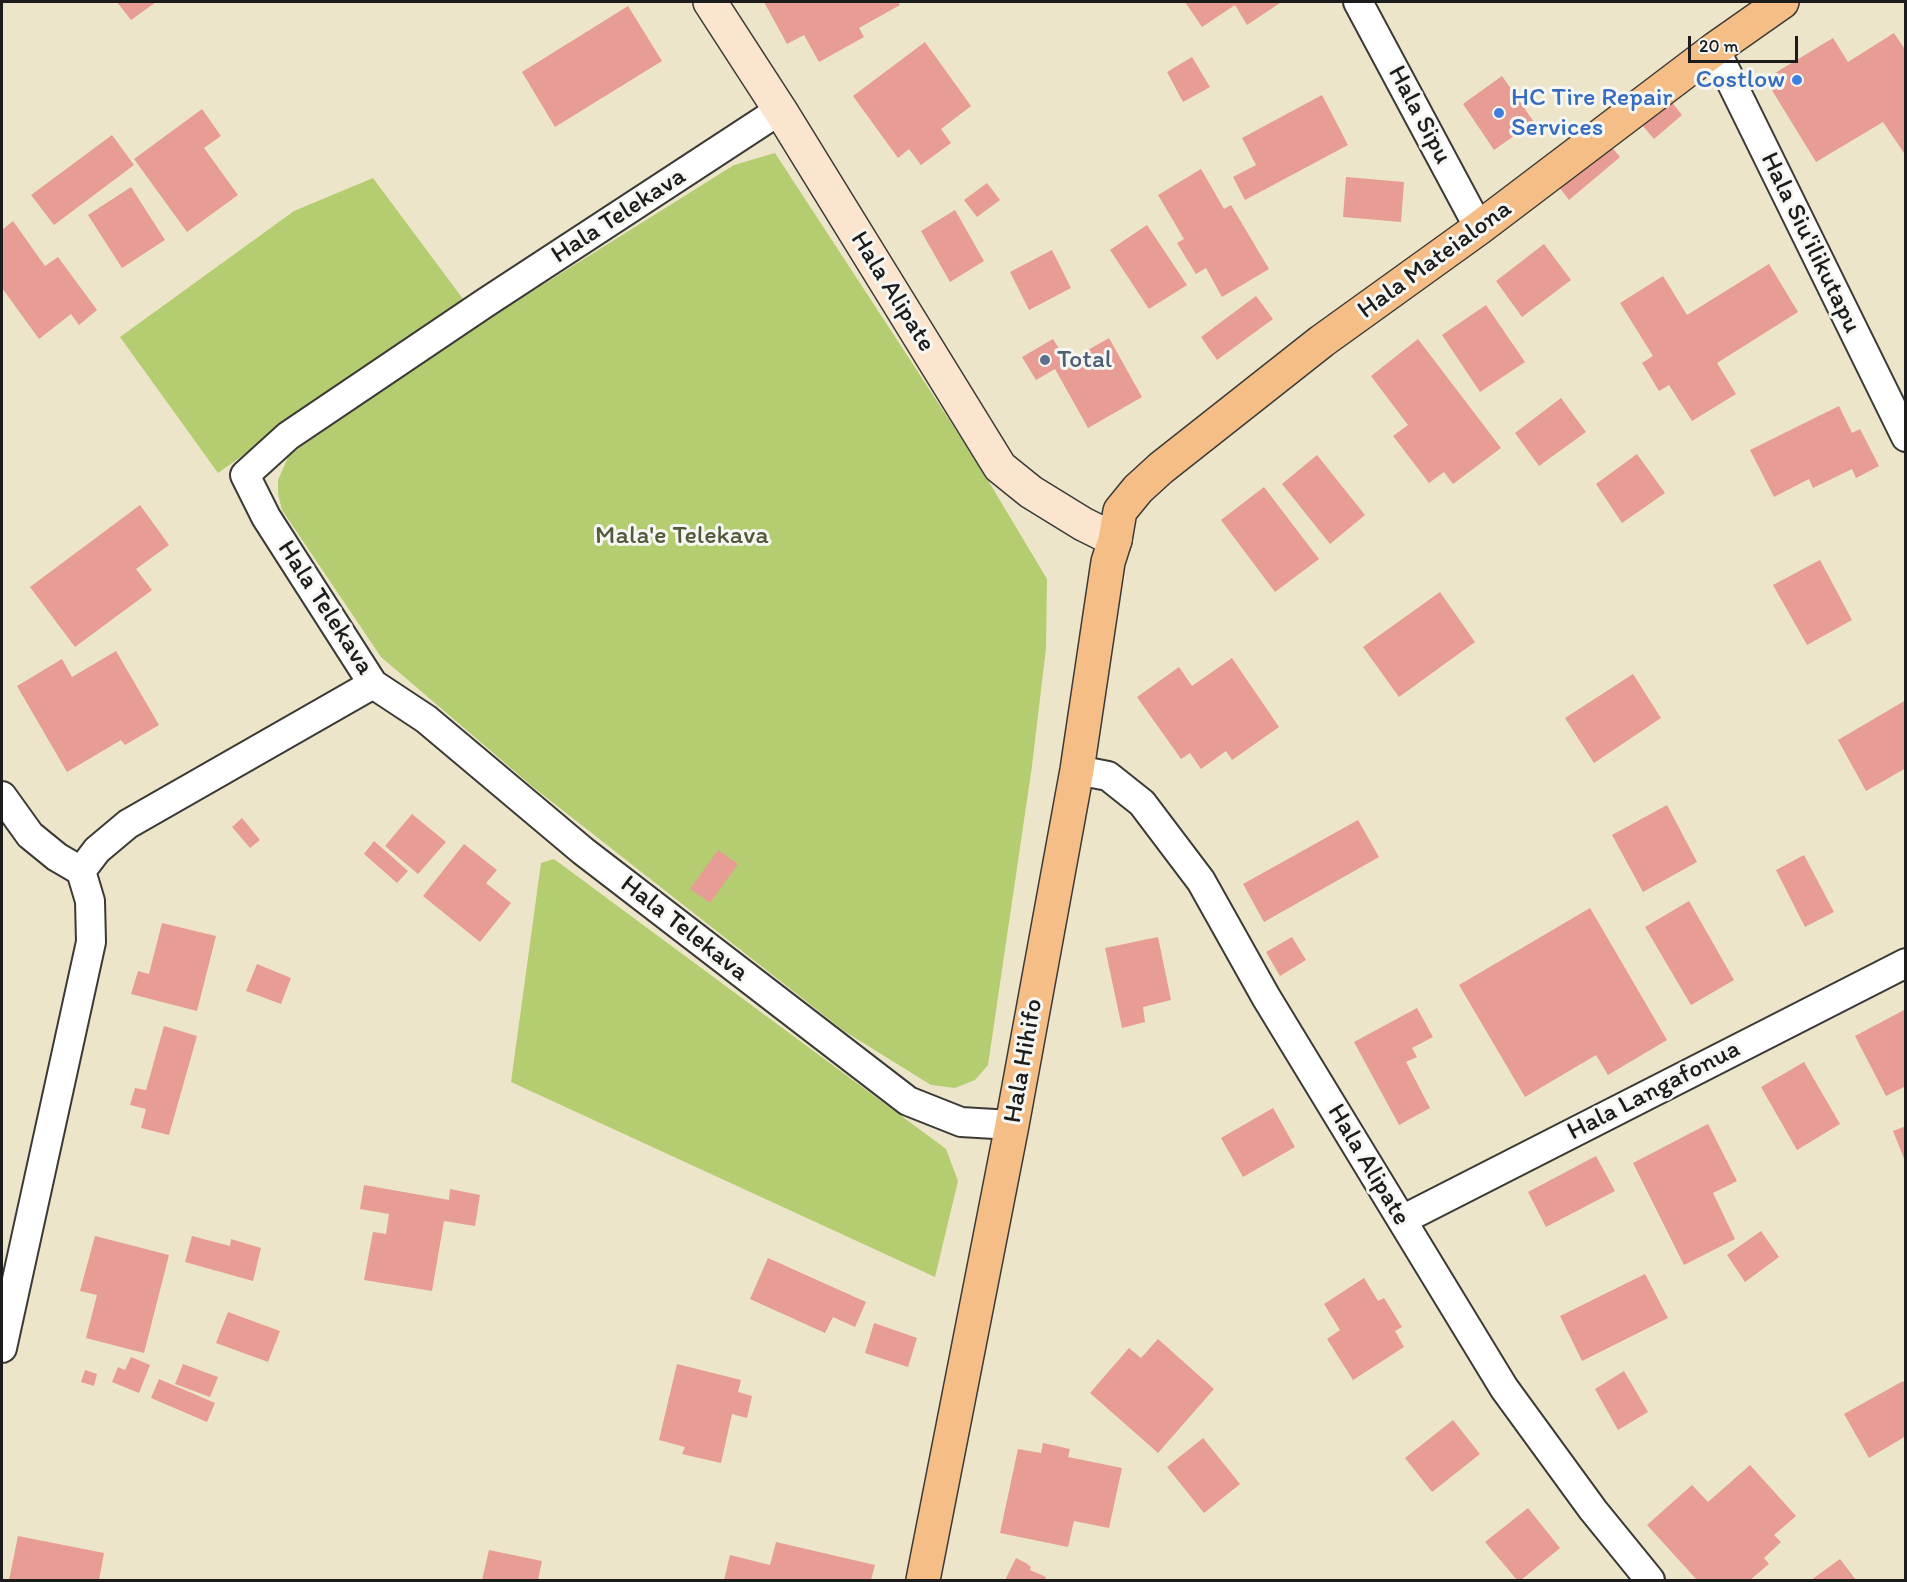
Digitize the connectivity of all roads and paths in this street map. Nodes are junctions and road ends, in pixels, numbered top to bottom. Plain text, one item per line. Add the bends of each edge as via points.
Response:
1 (710, 2) edge
2 (1358, 2) edge
3 (1772, 5) edge
4 (1715, 49) junction
5 (780, 110) junction
6 (1479, 228) junction
7 (1905, 436) edge
8 (1115, 540) junction
9 (374, 684) junction
10 (1077, 770) junction
11 (2, 796) edge
12 (81, 871) junction
13 (1905, 963) edge
14 (1012, 1125) junction
15 (1402, 1220) junction
16 (2, 1348) edge
17 (923, 1581) edge
18 (1650, 1581) edge

1 - 5 street, Hala Alipate
2 - 6 street, Hala Sipu
3 - 4 main road, Hala Mateialona
4 - 6 main road, Hala Mateialona
4 - 7 street, Hala Siu'ilikutapu
5 - 8 street, Hala Alipate via 1000,467 1031,492
5 - 9 street, Hala Telekava via 288,436 245,475
6 - 8 main road, Hala Mateialona via 1322,341 1161,468 1120,511
8 - 10 main road, Hala Hihifo via 1108,562
9 - 12 street via 128,824 97,850
9 - 14 street, Hala Telekava via 426,719 583,851 908,1101 961,1122
10 - 14 main road, Hala Hihifo
10 - 15 street, Hala Alipate via 1108,776 1142,803 1200,881
11 - 12 street via 30,835
12 - 16 street via 90,901 91,942
13 - 15 street, Hala Langafonua
14 - 17 main road, Hala Hihifo
15 - 18 street, Hala Alipate via 1504,1388

